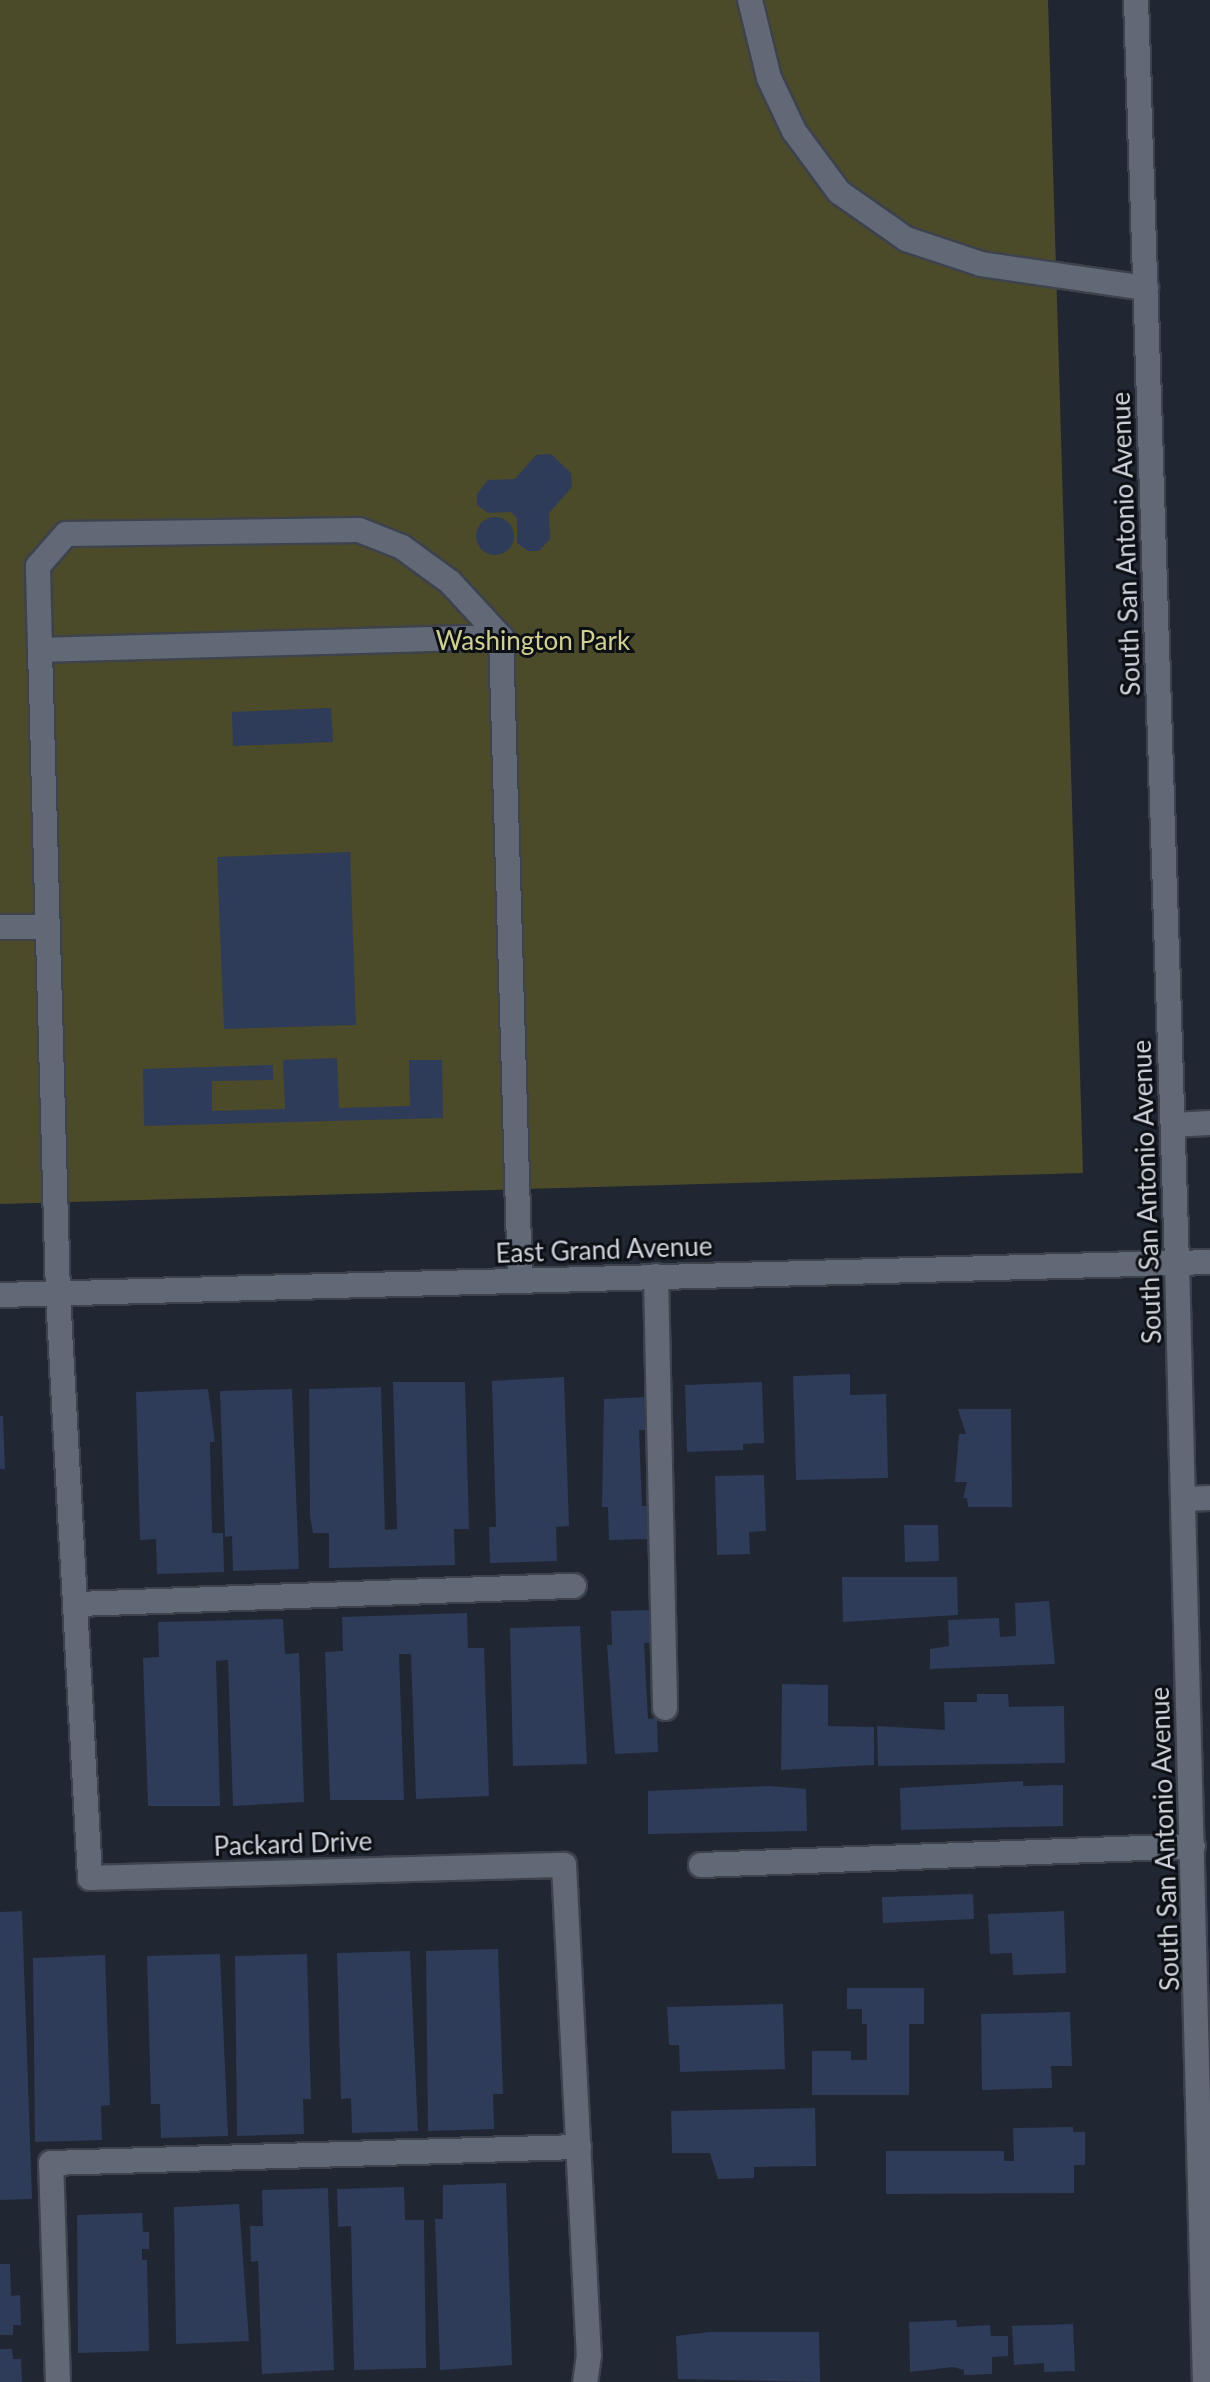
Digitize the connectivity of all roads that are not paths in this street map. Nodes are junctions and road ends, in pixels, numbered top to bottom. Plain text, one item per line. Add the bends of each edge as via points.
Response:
1 (750, 0) edge
2 (1136, 0) edge
3 (1146, 288) junction
4 (501, 637) junction
5 (40, 650) junction
6 (0, 927) edge
7 (47, 927) junction
8 (1210, 1123) edge
9 (1173, 1125) junction
10 (1210, 1262) edge
11 (1177, 1263) junction
12 (656, 1276) junction
13 (520, 1280) junction
14 (58, 1294) junction
15 (0, 1295) edge
16 (1210, 1498) edge
17 (1184, 1499) junction
18 (574, 1586) dead end
19 (78, 1604) junction
20 (665, 1708) dead end
21 (1193, 1846) junction
22 (701, 1865) dead end
23 (1202, 1883) edge
24 (579, 2147) junction
25 (58, 2382) edge
26 (585, 2382) edge
27 (1205, 2382) edge

1 - 3 street via 769,78 794,131 839,192 906,239 981,264
2 - 3 street, South San Antonio Avenue
3 - 9 street, South San Antonio Avenue
4 - 5 street
4 - 5 street, Packard Drive via 450,582 402,547 359,530 66,534 38,566
4 - 13 street
5 - 7 street, Packard Drive
6 - 7 street
7 - 14 street, Packard Drive
8 - 9 street
9 - 11 street, South San Antonio Avenue
10 - 11 street, East Grand Avenue
11 - 12 street, East Grand Avenue
11 - 17 street, South San Antonio Avenue
12 - 13 street, East Grand Avenue
12 - 20 street
13 - 14 street, East Grand Avenue
14 - 15 street, East Grand Avenue
14 - 19 street, Packard Drive
16 - 17 street
17 - 21 street, South San Antonio Avenue
18 - 19 street
19 - 24 street, Packard Drive via 90,1878 564,1865
21 - 22 street
21 - 23 street, South San Antonio Avenue
23 - 27 street, South San Antonio Avenue
24 - 25 street via 51,2163
24 - 26 street, Packard Drive via 589,2355

